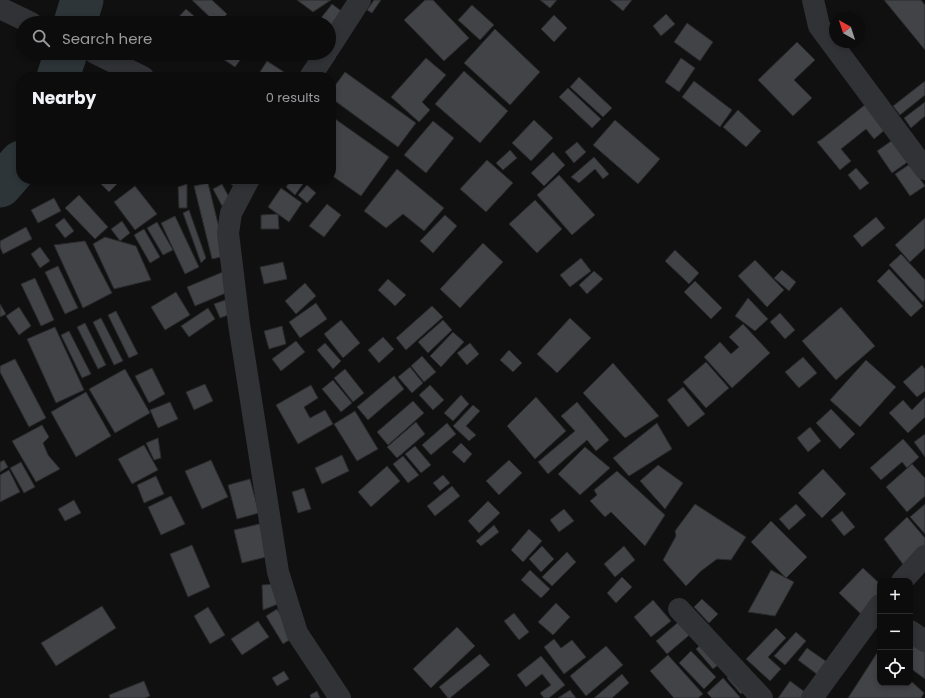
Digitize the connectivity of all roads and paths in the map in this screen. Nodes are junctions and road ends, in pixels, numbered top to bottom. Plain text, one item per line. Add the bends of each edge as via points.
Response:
1 (360, 0) edge
2 (813, 0) edge
3 (0, 8) edge
4 (17, 16) edge
5 (336, 37) edge
6 (109, 60) edge
7 (321, 60) edge
8 (133, 72) edge
9 (313, 72) edge
10 (925, 169) edge
11 (246, 184) edge
12 (925, 556) edge
13 (905, 578) edge
14 (679, 609) dead end
15 (877, 611) edge
16 (913, 633) edge
17 (925, 641) edge
18 (340, 698) edge
19 (762, 698) edge
20 (812, 698) edge

1 - 5 street
2 - 10 street via 819,26
3 - 4 street
6 - 8 street
7 - 9 street
11 - 18 street via 231,213 228,233 239,324 278,572 297,633
12 - 13 street
14 - 19 street
15 - 20 street
16 - 17 street

